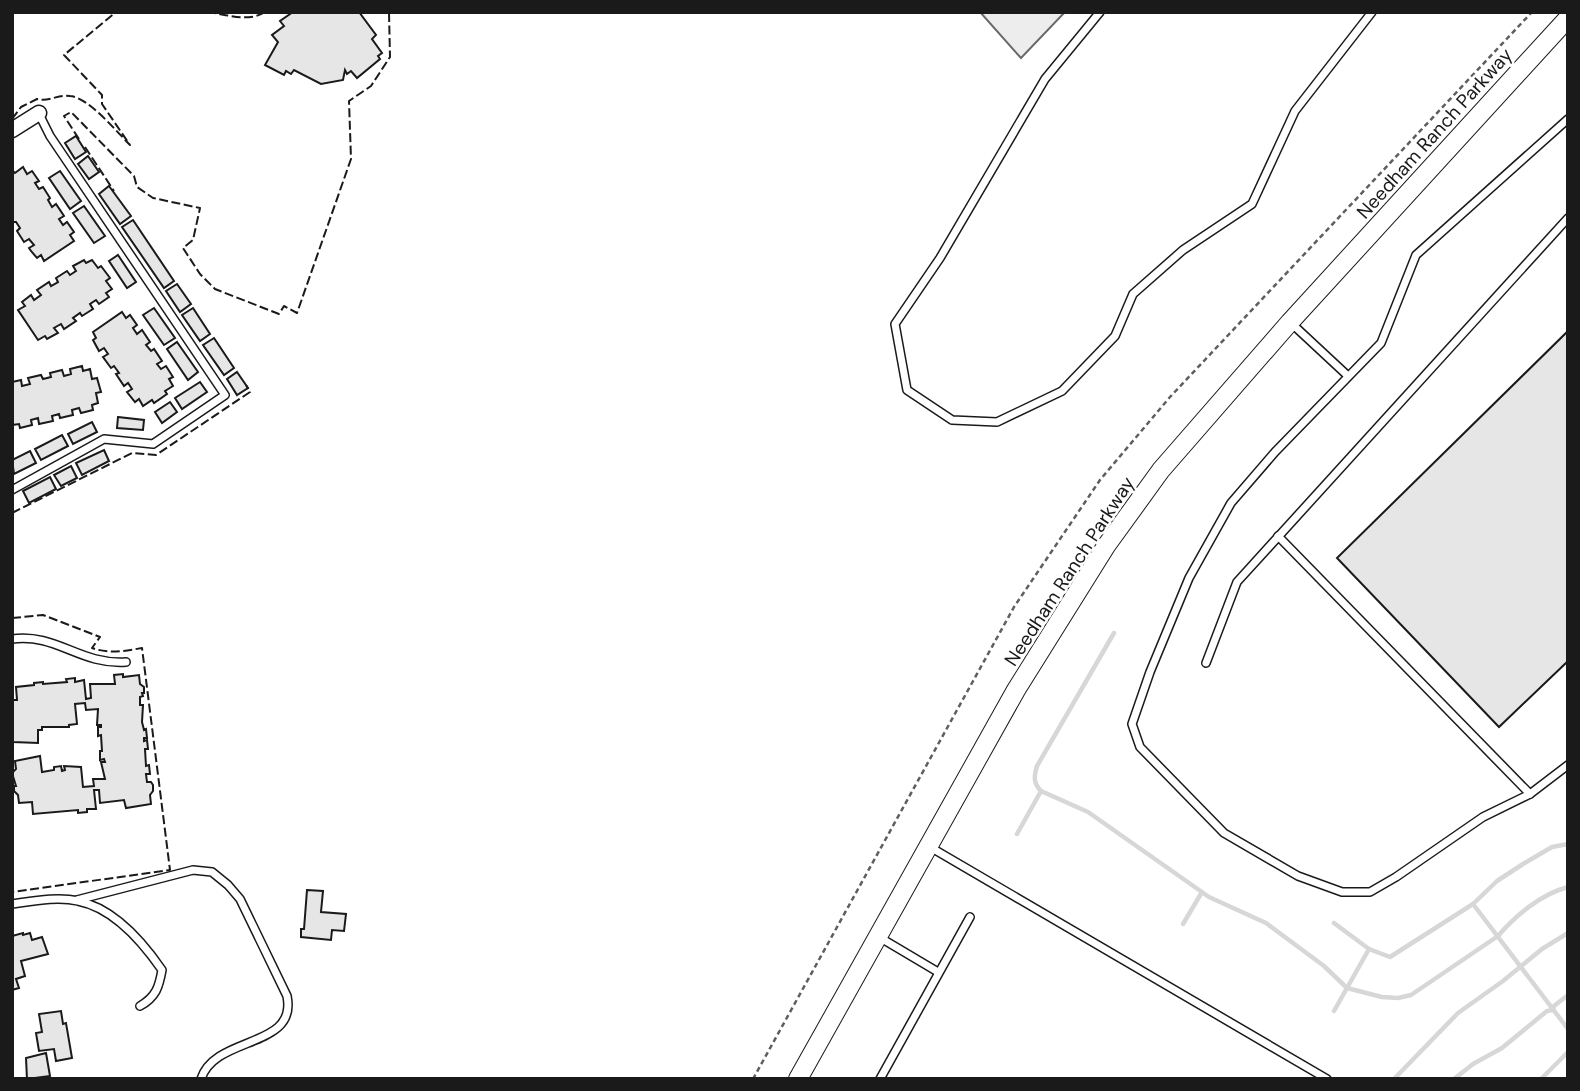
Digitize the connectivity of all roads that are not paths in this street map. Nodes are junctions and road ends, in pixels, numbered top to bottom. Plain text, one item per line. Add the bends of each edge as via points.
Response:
1 (1100, 12) edge
2 (1372, 12) edge
3 (1568, 18) edge
4 (39, 113) joint
5 (1568, 119) edge
6 (12, 130) edge
7 (1568, 218) edge
8 (1290, 321) junction
9 (1348, 376) junction
10 (12, 490) edge
11 (1278, 536) junction
12 (12, 639) edge
13 (126, 662) dead end
14 (1206, 663) dead end
15 (1568, 765) edge
16 (1530, 794) junction
17 (930, 847) junction
18 (77, 900) junction
19 (12, 904) edge
20 (970, 917) dead end
21 (878, 937) junction
22 (939, 972) junction
23 (140, 1006) dead end
24 (201, 1079) edge
25 (798, 1079) edge
26 (880, 1079) edge
27 (1327, 1079) edge

1 - 2 lane via 1045,79 940,258 895,324 907,390 952,420 997,422 1062,391 1115,336 1133,293 1183,250 1252,204 1295,111
3 - 8 street, Needham Ranch Parkway
4 - 6 street
4 - 10 lane via 225,395 153,444 104,439
5 - 9 lane via 1416,255 1381,343
7 - 11 lane
8 - 9 lane
8 - 17 street, Needham Ranch Parkway via 1161,470 1106,546 1016,690
9 - 16 lane via 1231,503 1189,578 1150,671 1132,724 1140,747 1224,833 1298,876 1342,892 1370,892 1483,817
11 - 14 lane via 1237,582
11 - 16 lane
12 - 13 lane via 31,637 89,658
15 - 16 lane
17 - 21 street, Needham Ranch Parkway
17 - 27 lane
18 - 19 lane
18 - 23 lane via 130,930 162,970 159,987
18 - 24 lane via 193,870 212,872 240,899 287,996 287,1016 277,1030 216,1056
20 - 22 lane
21 - 22 lane
21 - 25 street, Needham Ranch Parkway
22 - 26 lane

